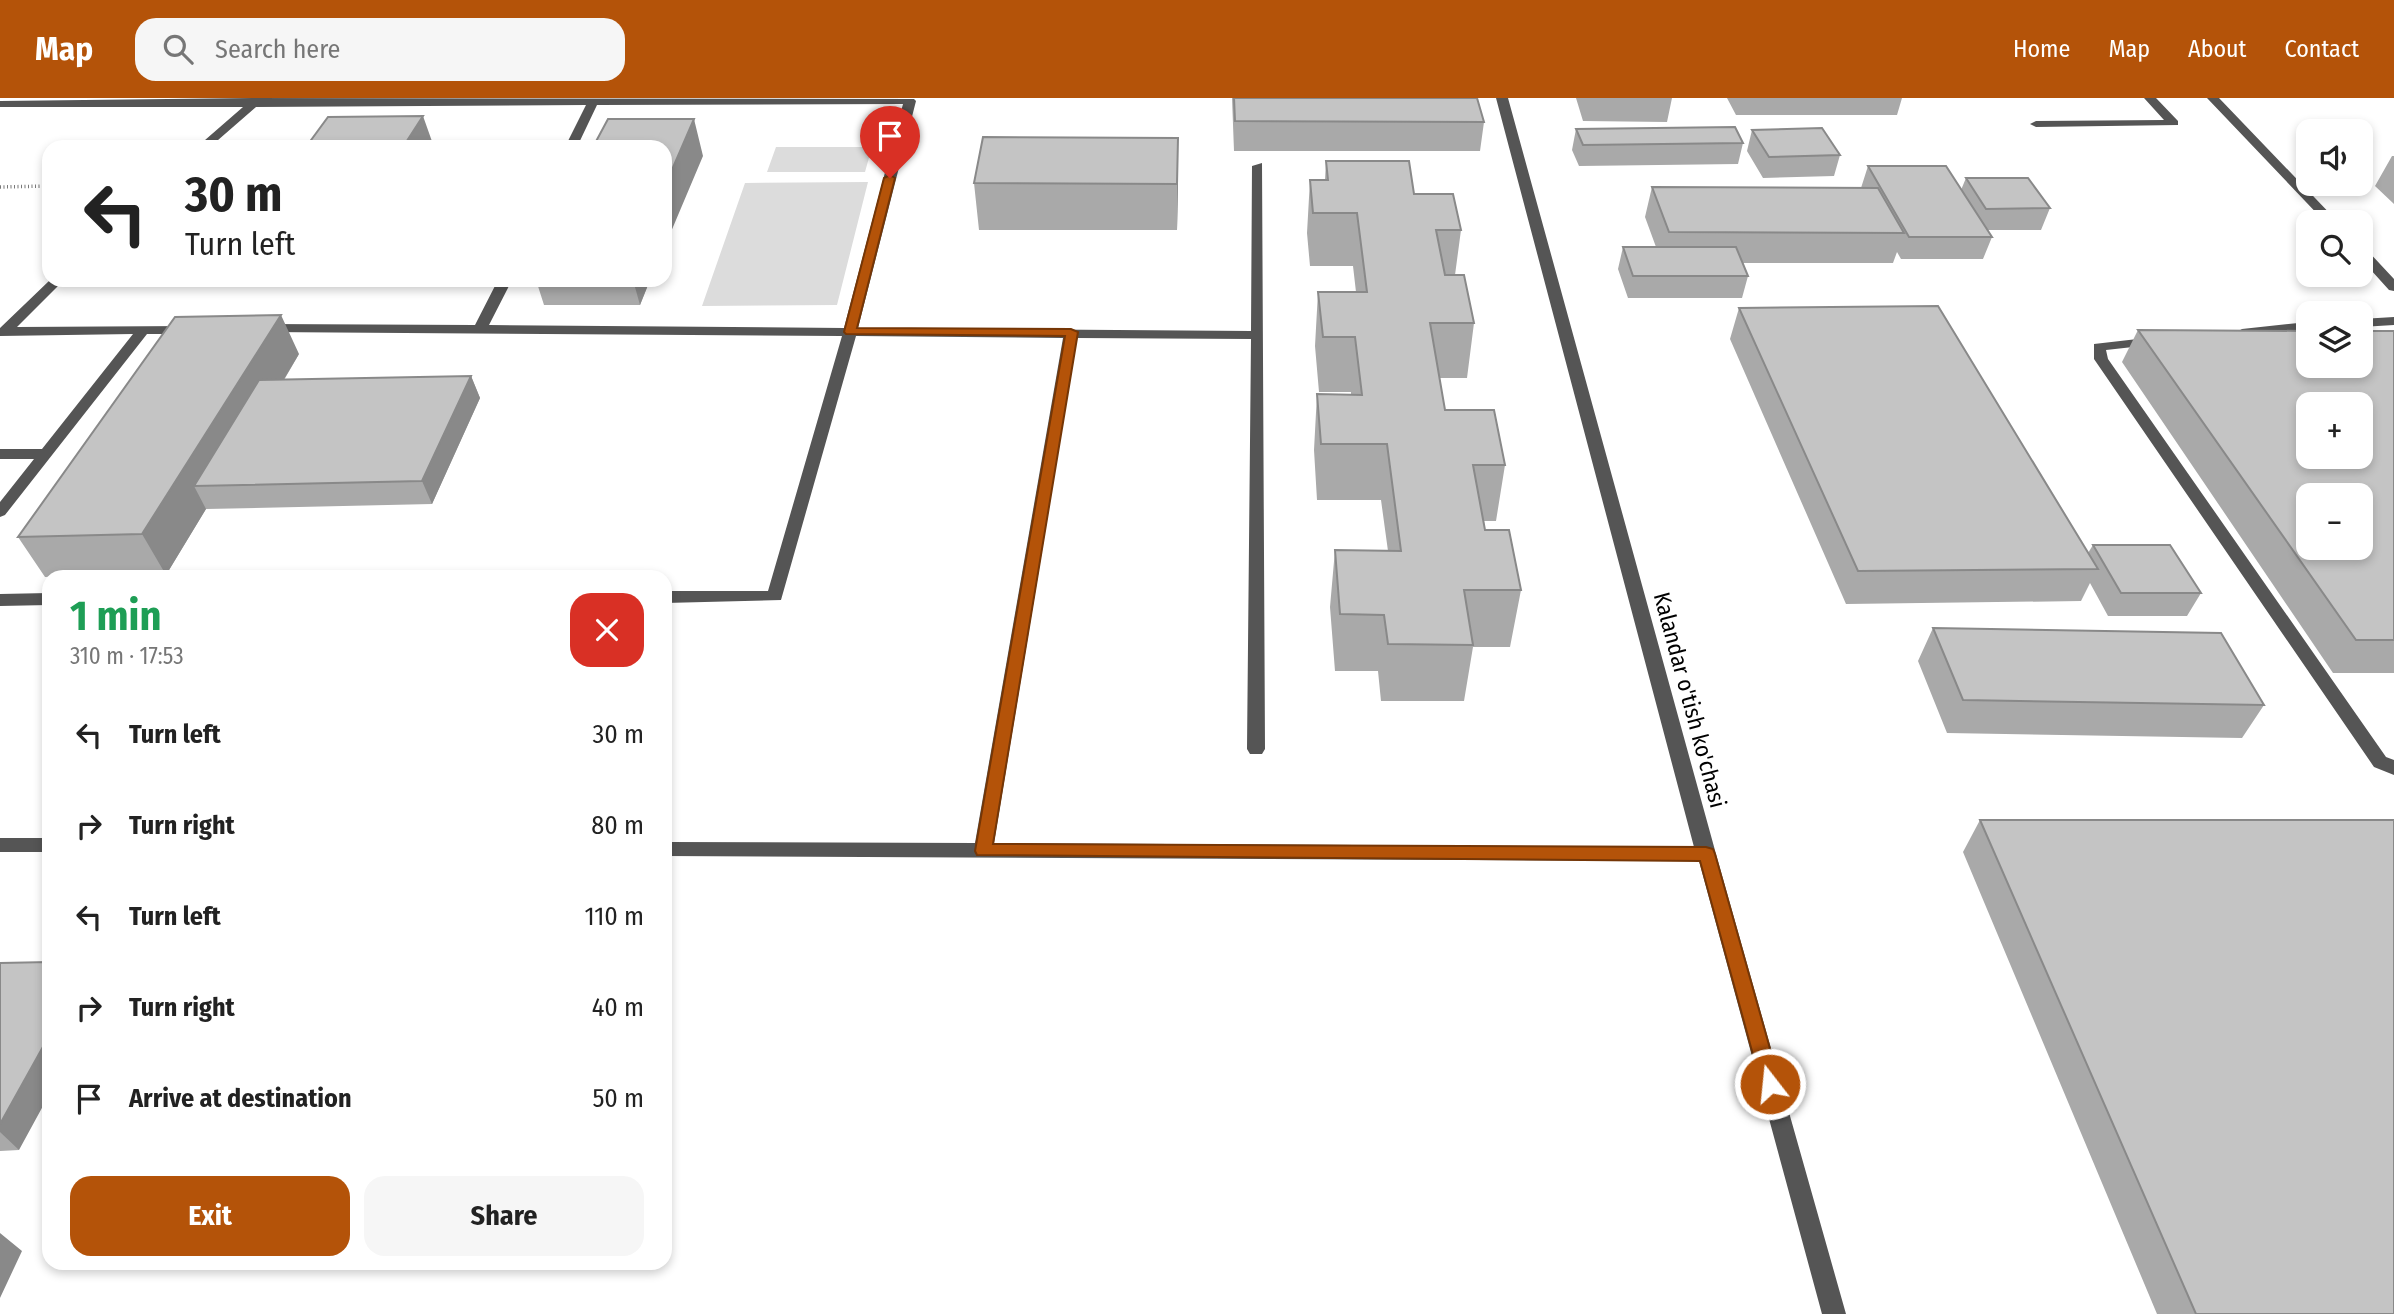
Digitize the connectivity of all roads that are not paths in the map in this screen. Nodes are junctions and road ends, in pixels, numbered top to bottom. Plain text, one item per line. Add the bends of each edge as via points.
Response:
1 (1502, 98) edge
2 (2150, 98) edge
3 (2213, 98) edge
4 (257, 100) edge
5 (593, 102) junction
6 (0, 104) edge
7 (2036, 124) dead end
8 (211, 140) edge
9 (574, 140) edge
10 (1258, 166) dead end
11 (2320, 210) edge
12 (2373, 265) edge
13 (50, 287) edge
14 (501, 287) edge
15 (2394, 287) edge
16 (2394, 321) edge
17 (2373, 322) edge
18 (2296, 327) edge
19 (208, 329) edge
20 (247, 329) edge
21 (480, 329) junction
22 (143, 331) junction
23 (850, 332) junction
24 (1071, 332) junction
25 (3, 333) edge
26 (2230, 334) edge
27 (1258, 335) junction
28 (2165, 340) edge
29 (0, 454) edge
30 (44, 454) junction
31 (0, 512) edge
32 (672, 597) edge
33 (42, 599) edge
34 (0, 600) edge
35 (1256, 749) dead end
36 (2394, 768) edge
37 (0, 845) edge
38 (42, 845) edge
39 (672, 849) edge
40 (983, 851) junction
41 (1706, 854) junction
42 (1834, 1314) edge

1 - 41 street, Kalandar o'tish ko'chasi
2 - 7 street via 2174,124
3 - 11 street
4 - 5 street
4 - 6 street
4 - 8 street
5 - 9 street
5 - 23 street via 910,102
10 - 27 street
12 - 15 street
13 - 25 street
14 - 21 street
16 - 17 street
18 - 26 street
19 - 22 street
20 - 21 street
21 - 23 street
22 - 25 street
22 - 30 street
23 - 24 street
23 - 32 street via 775,596
24 - 27 street
24 - 40 street
27 - 35 street
28 - 36 street via 2099,347 2101,359 2381,762
29 - 30 street
30 - 31 street
33 - 34 street
37 - 38 street
39 - 40 street
40 - 41 street
41 - 42 street, Kalandar o'tish ko'chasi

